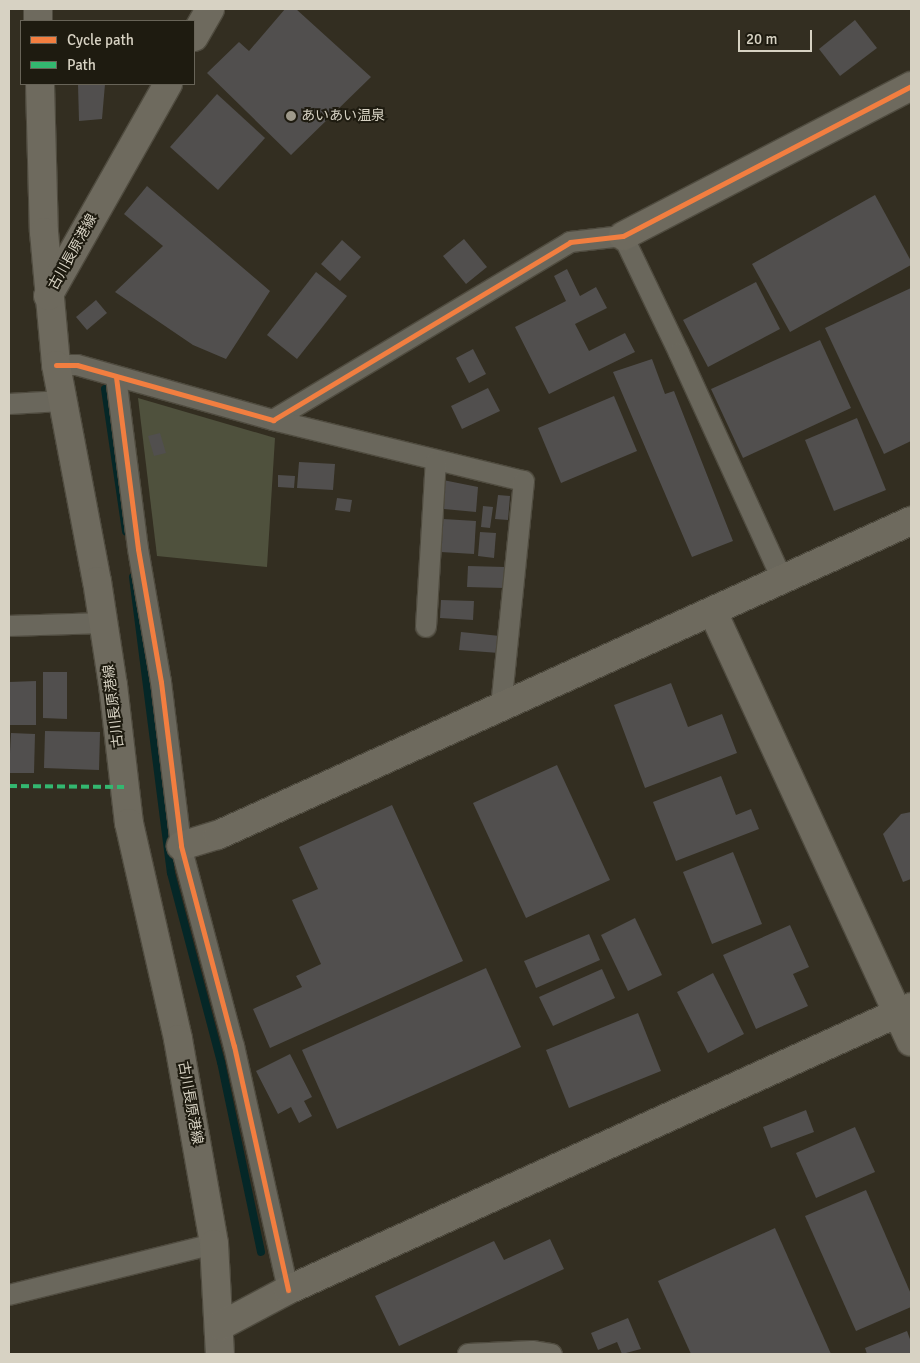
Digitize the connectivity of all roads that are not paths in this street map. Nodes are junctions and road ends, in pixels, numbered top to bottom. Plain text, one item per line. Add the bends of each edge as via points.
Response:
1 (210, 9) edge
2 (195, 35) edge
3 (40, 85) edge
4 (167, 85) edge
5 (911, 86) edge
6 (623, 236) junction
7 (48, 296) junction
8 (56, 365) junction
9 (116, 377) junction
10 (62, 401) junction
11 (9, 404) edge
12 (273, 420) junction
13 (436, 461) junction
14 (908, 530) edge
15 (782, 579) junction
16 (713, 612) junction
17 (103, 623) junction
18 (9, 626) edge
19 (426, 628) dead end
20 (501, 707) junction
21 (181, 846) junction
22 (905, 1010) edge
23 (911, 1042) edge
24 (214, 1244) junction
25 (288, 1290) junction
26 (9, 1295) edge
27 (223, 1346) edge
28 (468, 1354) edge
29 (552, 1354) edge

1 - 2 street
3 - 7 street
4 - 7 street, 古川長原港線
5 - 6 street
6 - 12 street via 570,242
6 - 15 street
7 - 8 street, 古川長原港線
8 - 9 street via 77,365
8 - 10 street, 古川長原港線
9 - 12 street
9 - 21 street via 138,549 161,682
10 - 11 street
10 - 17 street, 古川長原港線
12 - 13 street
13 - 19 street
13 - 20 street via 524,481
14 - 15 street
15 - 16 street
16 - 20 street
16 - 22 street
17 - 18 street
17 - 24 street, 古川長原港線 via 129,823 178,1038
20 - 21 street via 218,835
21 - 25 street via 234,1046
22 - 23 street
22 - 25 street
24 - 26 street
24 - 27 street, 古川長原港線
25 - 27 street
28 - 29 street via 532,1350

